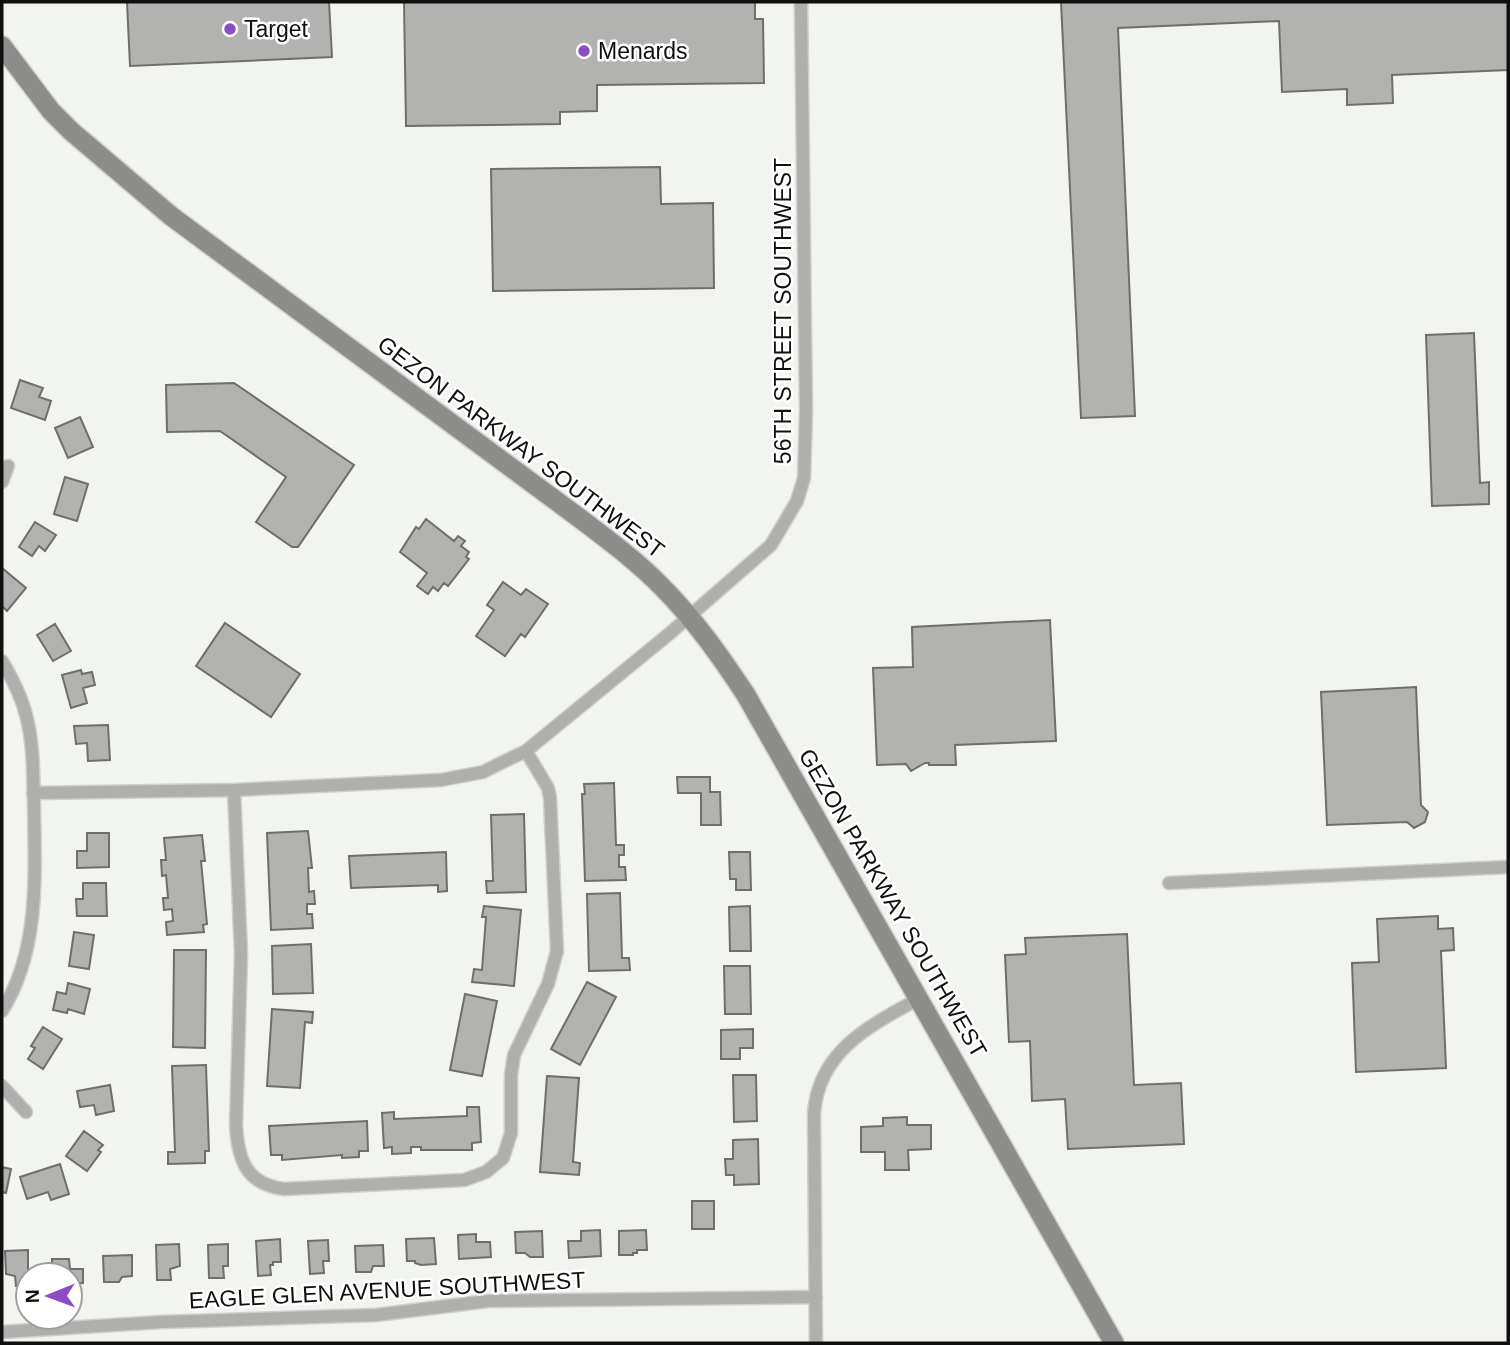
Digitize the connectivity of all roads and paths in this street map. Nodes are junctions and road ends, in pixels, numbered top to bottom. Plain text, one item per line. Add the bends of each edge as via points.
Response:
1 (801, 2) edge
2 (2, 46) edge
3 (8, 467) dead end
4 (2, 482) edge
5 (688, 616) junction
6 (2, 661) edge
7 (526, 751) junction
8 (234, 790) junction
9 (33, 793) junction
10 (1508, 867) edge
11 (1170, 883) dead end
12 (918, 999) junction
13 (2, 1011) edge
14 (2, 1086) edge
15 (26, 1112) dead end
16 (816, 1297) junction
17 (2, 1332) edge
18 (816, 1343) edge
19 (1114, 1343) edge

1 - 5 street, 56TH STREET SOUTHWEST via 804,478 797,501 771,545
2 - 5 main road, GEZON PARKWAY SOUTHWEST via 51,111 123,177 578,517 640,567
3 - 4 street
5 - 7 street, 56TH STREET SOUTHWEST
5 - 12 main road, GEZON PARKWAY SOUTHWEST via 746,695
6 - 9 street via 21,696 31,735
7 - 8 street, 56TH STREET SOUTHWEST via 483,772 441,780
7 - 8 street via 550,798 557,951 548,984 514,1055 511,1133 506,1149 498,1163 480,1176 456,1181 295,1189 269,1186 250,1173 241,1158 237,1139 241,954
8 - 9 street, 56TH STREET SOUTHWEST
9 - 13 street via 31,926
10 - 11 street
12 - 16 street via 846,1045 820,1083 814,1113
12 - 19 main road, GEZON PARKWAY SOUTHWEST
14 - 15 street
16 - 17 street, EAGLE GLEN AVENUE SOUTHWEST via 488,1301 376,1315
16 - 18 street

